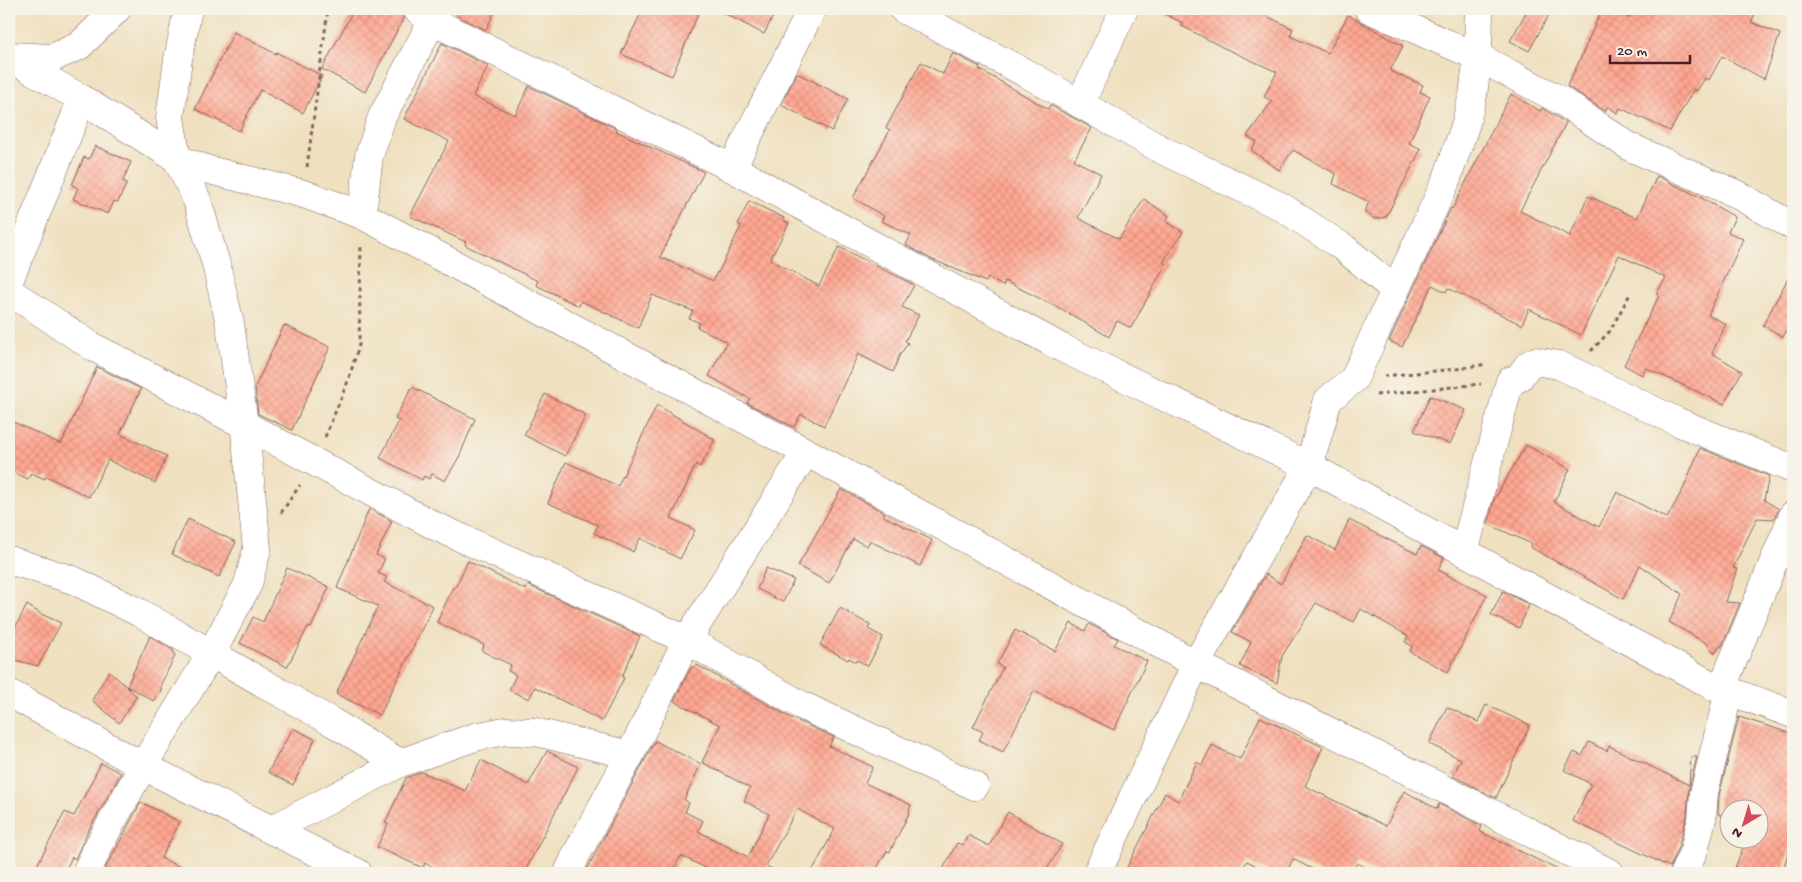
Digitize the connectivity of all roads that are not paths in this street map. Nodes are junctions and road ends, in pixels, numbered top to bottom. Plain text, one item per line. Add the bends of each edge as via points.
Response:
1 (117, 9) edge
2 (188, 9) edge
3 (812, 9) edge
4 (903, 9) edge
5 (1124, 9) edge
6 (1369, 9) edge
7 (1479, 9) edge
8 (424, 15) edge
9 (9, 57) edge
10 (1478, 57) junction
11 (82, 99) junction
12 (1080, 104) junction
13 (176, 159) junction
14 (732, 168) junction
15 (362, 215) junction
16 (1793, 226) edge
17 (9, 281) edge
18 (1395, 290) junction
19 (9, 291) edge
20 (243, 424) junction
21 (806, 452) junction
22 (1310, 466) junction
23 (1793, 469) edge
24 (1793, 515) edge
25 (1464, 552) junction
26 (9, 560) edge
27 (687, 640) junction
28 (221, 660) junction
29 (1196, 664) junction
30 (1725, 690) junction
31 (9, 693) edge
32 (1793, 714) edge
33 (630, 755) junction
34 (400, 763) junction
35 (143, 766) junction
36 (975, 786) dead end
37 (271, 830) junction
38 (86, 873) edge
39 (358, 873) edge
40 (568, 873) edge
41 (1097, 873) edge
42 (1610, 873) edge
43 (1684, 873) edge

1 - 9 street via 80,46 52,58
2 - 13 street via 170,118
3 - 14 street
4 - 12 street
5 - 12 street
6 - 10 street
7 - 10 street
8 - 14 street
8 - 15 street via 369,156
9 - 11 street
10 - 16 street via 1560,100 1630,147 1736,194
10 - 18 street via 1465,126 1446,181
11 - 13 street
11 - 17 street
12 - 18 street via 1162,150 1282,207 1344,248
13 - 15 street via 304,194
13 - 20 street via 197,200 216,264 230,324
14 - 22 street via 1062,348
15 - 21 street
18 - 22 street via 1354,379 1328,400
19 - 20 street via 93,347
20 - 27 street via 435,526
20 - 28 street via 258,549
21 - 27 street
21 - 29 street
22 - 25 street
22 - 29 street
23 - 25 street via 1678,422 1559,365 1535,361 1519,378 1510,381
24 - 30 street
25 - 30 street
26 - 28 street via 73,580 140,613
27 - 33 street
27 - 36 street via 801,705
28 - 34 street
28 - 35 street
29 - 41 street
29 - 42 street
30 - 32 street
30 - 43 street via 1704,793 1702,819
31 - 35 street
33 - 34 street via 536,732 506,731 475,737
33 - 40 street
34 - 37 street
35 - 37 street
35 - 38 street
37 - 39 street

